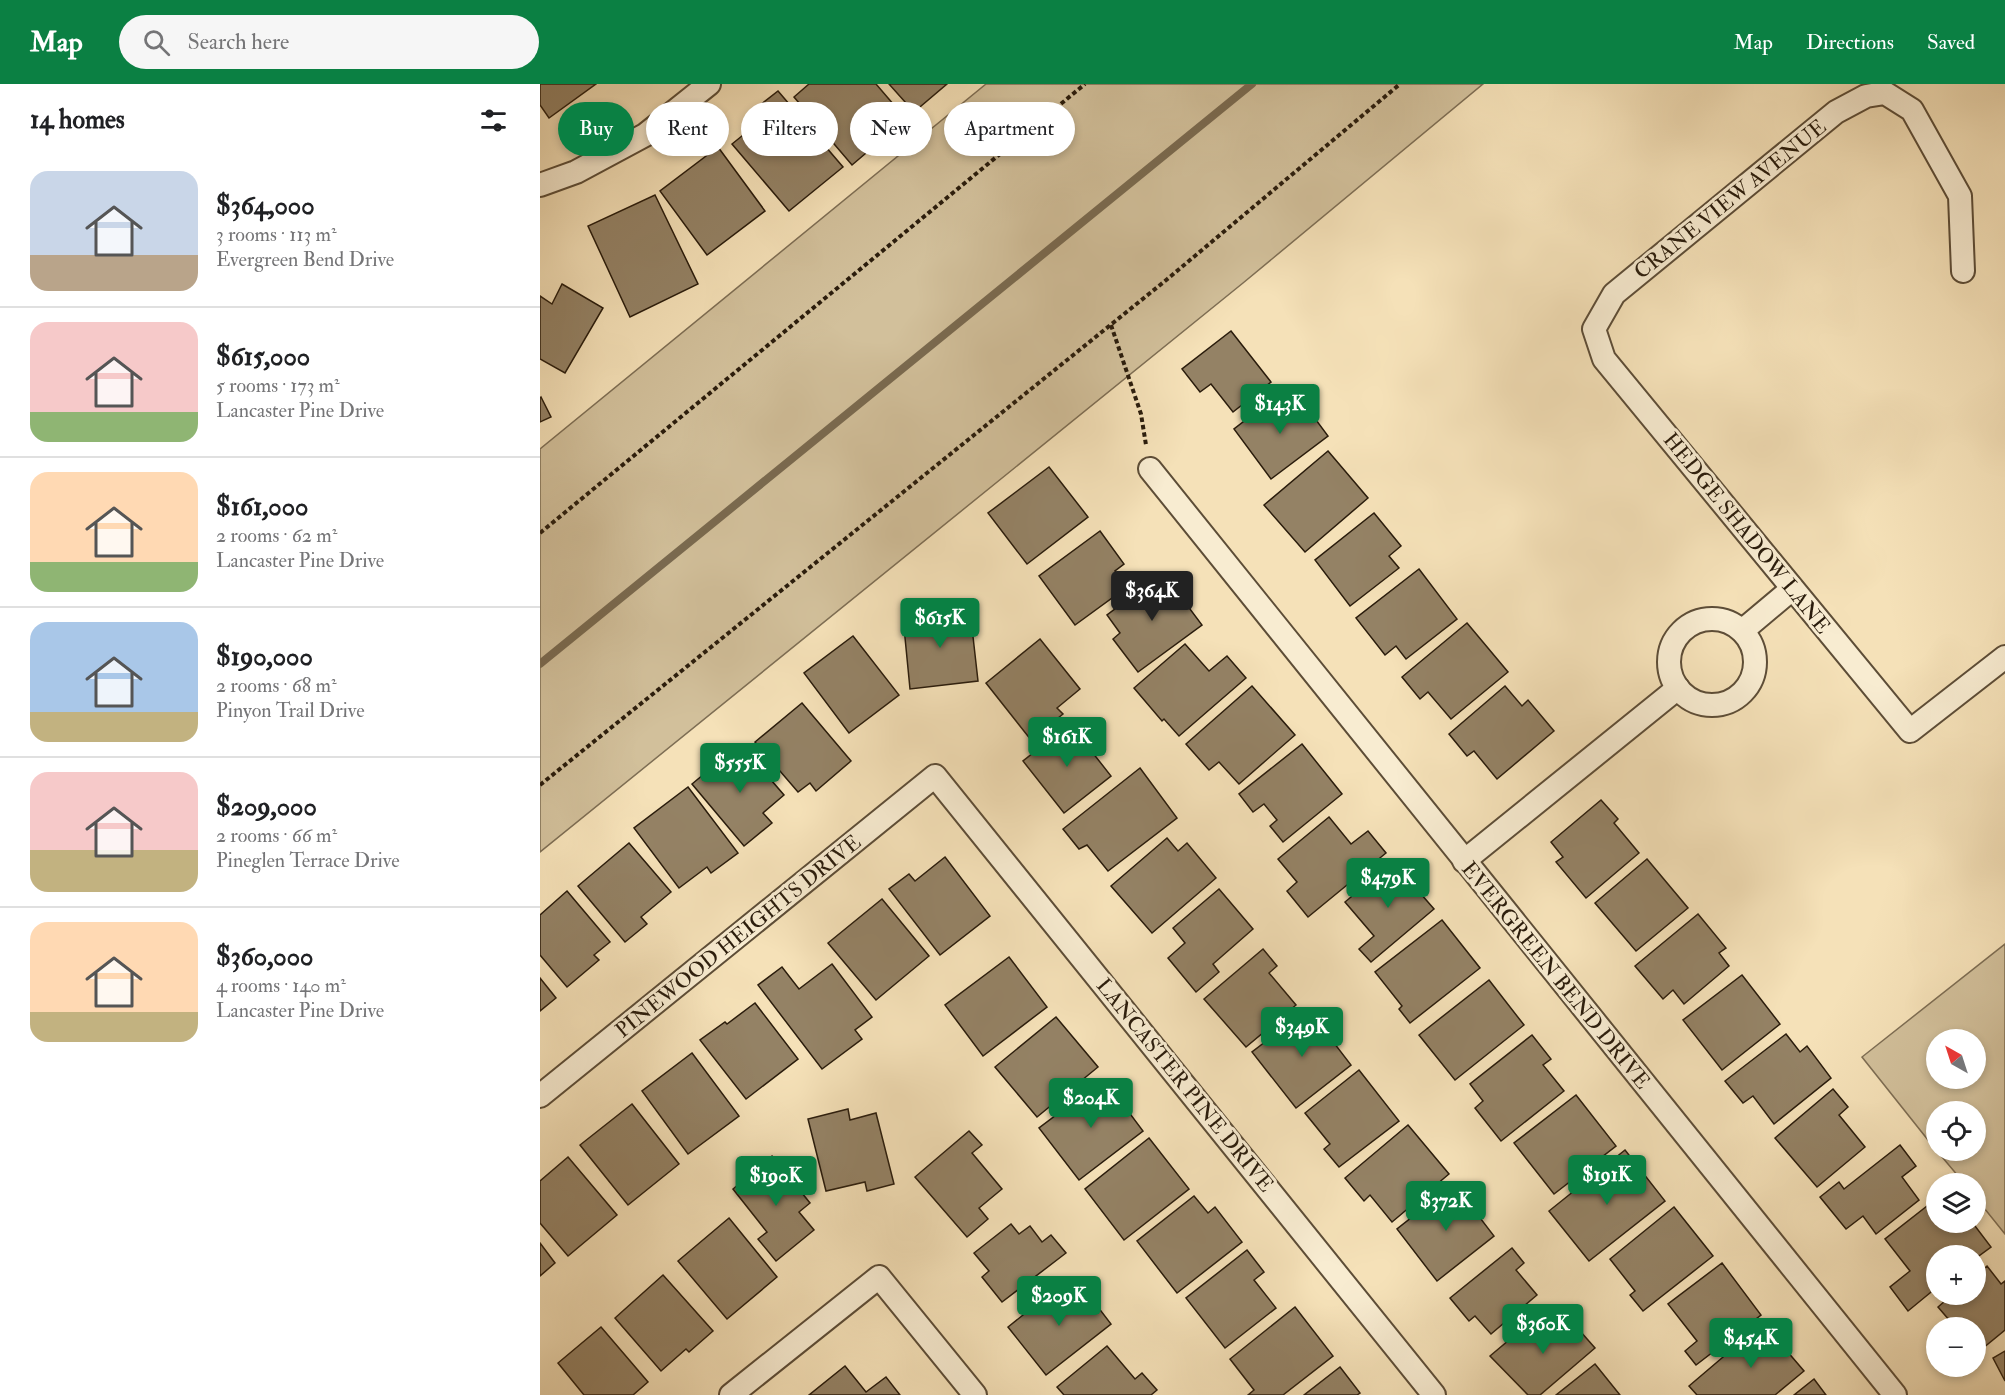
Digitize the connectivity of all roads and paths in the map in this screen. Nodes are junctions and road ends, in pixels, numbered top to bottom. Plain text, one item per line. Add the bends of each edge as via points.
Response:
1 (709, 84) edge
2 (1085, 84) edge
3 (1400, 84) edge
4 (540, 184) edge
5 (1963, 271) dead end
6 (1111, 325) junction
7 (1594, 329) joint
8 (1150, 469) joint
9 (540, 533) edge
10 (1792, 589) junction
11 (1742, 631) junction
12 (2005, 657) edge
13 (1678, 688) junction
14 (935, 776) joint
15 (540, 785) edge
16 (1464, 861) junction
17 (540, 1096) edge
18 (731, 1395) edge
19 (975, 1395) edge
20 (1434, 1395) edge
21 (1895, 1395) edge

1 - 4 street via 645,135 576,172
2 - 9 path
3 - 6 path
5 - 7 street, CRANE VIEW AVENUE via 1960,196 1912,110 1885,93 1866,96 1836,112 1614,294
6 - 8 path via 1141,414
6 - 15 path
7 - 10 street, HEDGE SHADOW LANE via 1605,359
8 - 16 street, EVERGREEN BEND DRIVE
10 - 11 street
10 - 12 street, HEDGE SHADOW LANE via 1910,731
11 - 13 street via 1730,623 1702,621 1678,636 1669,662
11 - 13 street via 1755,656 1754,670 1740,695 1728,702 1701,704
13 - 16 street
14 - 17 street, PINEWOOD HEIGHTS DRIVE
14 - 20 street, LANCASTER PINE DRIVE
16 - 21 street, EVERGREEN BEND DRIVE
18 - 19 street via 879,1277

